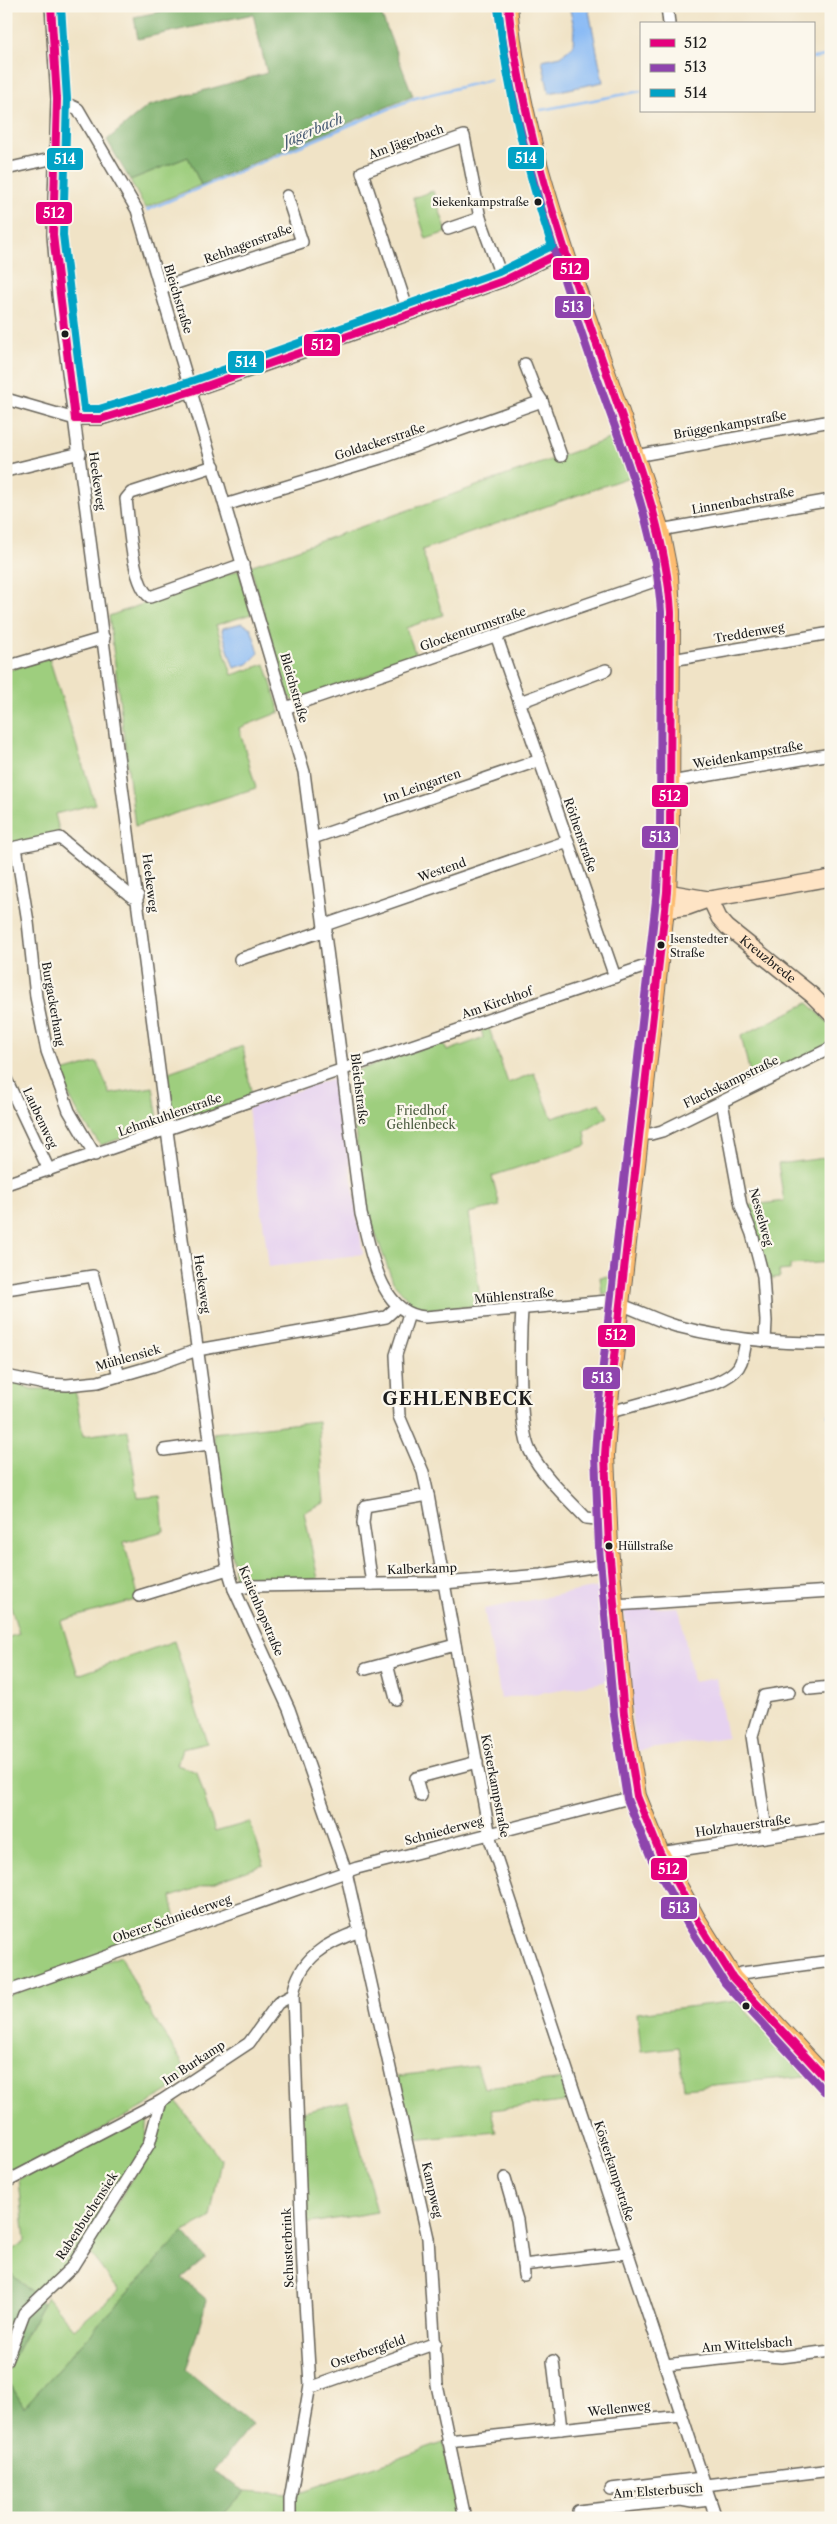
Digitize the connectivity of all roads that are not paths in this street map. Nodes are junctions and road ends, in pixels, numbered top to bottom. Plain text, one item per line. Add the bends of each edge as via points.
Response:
1 (51, 6) edge
2 (508, 6) edge
3 (666, 6) edge
4 (669, 22) edge
5 (57, 99) junction
6 (55, 158) junction
7 (6, 169) edge
8 (287, 196) dead end
9 (480, 218) junction
10 (448, 229) dead end
11 (564, 251) junction
12 (503, 280) junction
13 (161, 288) junction
14 (409, 314) junction
15 (526, 364) dead end
16 (192, 391) junction
17 (6, 399) edge
18 (542, 401) junction
19 (75, 420) junction
20 (831, 421) edge
21 (80, 453) junction
22 (561, 456) dead end
23 (635, 456) junction
24 (214, 466) junction
25 (6, 472) edge
26 (831, 500) edge
27 (226, 505) junction
28 (660, 530) junction
29 (243, 564) junction
30 (669, 576) junction
31 (831, 633) edge
32 (496, 635) junction
33 (104, 638) junction
34 (672, 660) junction
35 (6, 667) edge
36 (606, 670) dead end
37 (520, 702) junction
38 (285, 708) junction
39 (831, 754) edge
40 (540, 760) junction
41 (671, 782) junction
42 (313, 838) junction
43 (568, 841) junction
44 (831, 878) edge
45 (668, 892) junction
46 (138, 896) junction
47 (710, 899) junction
48 (666, 910) junction
49 (325, 928) junction
50 (240, 958) dead end
51 (660, 966) junction
52 (615, 977) junction
53 (831, 1014) edge
54 (831, 1048) edge
55 (342, 1068) junction
56 (6, 1079) edge
57 (722, 1102) junction
58 (167, 1131) junction
59 (641, 1134) junction
60 (95, 1155) junction
61 (49, 1170) junction
62 (6, 1184) edge
63 (6, 1289) edge
64 (621, 1303) junction
65 (398, 1306) junction
66 (522, 1310) junction
67 (409, 1314) junction
68 (746, 1340) junction
69 (764, 1341) junction
70 (831, 1343) edge
71 (197, 1350) junction
72 (6, 1376) edge
73 (119, 1376) junction
74 (608, 1410) junction
75 (210, 1444) junction
76 (164, 1450) dead end
77 (428, 1495) junction
78 (608, 1520) junction
79 (611, 1564) junction
80 (228, 1570) junction
81 (443, 1583) junction
82 (372, 1584) junction
83 (234, 1589) junction
84 (831, 1591) edge
85 (139, 1596) dead end
86 (614, 1605) junction
87 (455, 1645) junction
88 (387, 1664) junction
89 (366, 1669) dead end
90 (831, 1687) edge
91 (810, 1690) dead end
92 (789, 1692) dead end
93 (396, 1699) dead end
94 (477, 1762) junction
95 (421, 1796) dead end
96 (637, 1796) junction
97 (831, 1827) edge
98 (489, 1833) junction
99 (767, 1836) junction
100 (660, 1852) junction
101 (346, 1872) junction
102 (360, 1931) junction
103 (831, 1961) edge
104 (733, 1978) junction
105 (6, 1992) edge
106 (293, 1995) junction
107 (831, 2084) edge
108 (161, 2101) junction
109 (505, 2178) dead end
110 (6, 2182) edge
111 (626, 2253) junction
112 (436, 2343) junction
113 (831, 2351) edge
114 (553, 2360) dead end
115 (6, 2361) edge
116 (665, 2365) junction
117 (310, 2385) junction
118 (681, 2416) junction
119 (561, 2429) junction
120 (448, 2441) junction
121 (831, 2470) edge
122 (704, 2481) junction
123 (611, 2489) dead end
124 (710, 2500) junction
125 (578, 2512) dead end
126 (290, 2518) edge
127 (465, 2518) edge
128 (716, 2518) edge

1 - 5 street, Heekeweg
2 - 11 main road via 525,119
3 - 4 street
5 - 6 street, Heekeweg
5 - 13 street, Bleichstraße via 78,109 137,210
6 - 7 street
6 - 19 street, Heekeweg via 53,235
8 - 13 street, Rehhagenstraße via 302,242
9 - 10 street
9 - 12 street, Am Jägerbach
9 - 14 street, Am Jägerbach via 464,136 362,172
11 - 12 street
11 - 23 main road
12 - 14 street
13 - 16 street, Bleichstraße
14 - 16 street
15 - 18 street
16 - 19 street via 101,418
16 - 24 street, Bleichstraße
17 - 19 street
18 - 22 street
18 - 27 street, Goldackerstraße via 384,457
19 - 21 street, Heekeweg
20 - 23 street, Brüggenkampstraße
21 - 25 street
21 - 33 street, Heekeweg
23 - 28 main road
24 - 27 street, Bleichstraße
24 - 29 street via 131,493 126,499 137,572 150,597
26 - 28 street, Linnenbachstraße
27 - 29 street, Bleichstraße
28 - 30 main road
29 - 38 street, Bleichstraße
30 - 32 street, Glockenturmstraße
30 - 34 main road
31 - 34 street, Treddenweg
32 - 37 street, Röthenstraße
32 - 38 street, Glockenturmstraße
33 - 35 street
33 - 46 street, Heekeweg
34 - 41 main road
36 - 37 street
37 - 40 street, Röthenstraße
38 - 42 street, Bleichstraße via 304,772
39 - 41 street, Weidenkampstraße
40 - 42 street, Im Leingarten
40 - 43 street, Röthenstraße
41 - 45 main road
42 - 49 street, Bleichstraße
43 - 49 street, Westend
43 - 52 street, Röthenstraße
44 - 47 main road
45 - 47 main road
45 - 48 main road
46 - 58 street, Heekeweg
46 - 60 street, Burgackerhang via 132,897 60,838 16,847 36,997 47,1051 69,1112
47 - 48 main road
47 - 53 main road, Kreuzbrede via 727,927 812,994
48 - 51 main road
49 - 50 street, Westend
49 - 55 street, Bleichstraße
51 - 52 street, Am Kirchhof via 646,966
51 - 59 main road
52 - 55 street, Am Kirchhof via 418,1046
54 - 57 street, Flachskampstraße
55 - 58 street, Lehmkuhlenstraße
55 - 65 street, Bleichstraße via 361,1214 380,1278
56 - 61 street, Laubenweg
57 - 59 street, Flachskampstraße via 662,1131
57 - 69 street, Nesselweg via 741,1206 763,1276
58 - 60 street, Lehmkuhlenstraße
58 - 71 street, Heekeweg
59 - 64 main road
60 - 61 street, Lehmkuhlenstraße
61 - 62 street, Lehmkuhlenstraße
63 - 73 street via 93,1276
64 - 66 street, Mühlenstraße via 608,1300
64 - 68 street, Mühlenstraße via 673,1325
64 - 74 main road
65 - 67 street, Bleichstraße
65 - 71 street via 386,1317
66 - 67 street, Mühlenstraße via 425,1317
66 - 78 street via 520,1346 525,1435 529,1449 537,1463 586,1518
67 - 77 street, Kösterkampstraße via 396,1355 399,1416 423,1472
68 - 69 street, Mühlenstraße
68 - 74 street via 741,1364 729,1377
69 - 70 street, Mühlenstraße
71 - 73 street, Mühlensiek
71 - 75 street, Kraienhopstraße
72 - 73 street, Mühlensiek via 67,1385
74 - 78 main road via 605,1455
75 - 76 street
75 - 80 street, Kraienhopstraße
77 - 81 street, Kösterkampstraße
77 - 82 street via 365,1506 362,1522
78 - 79 main road
79 - 81 street, Kalberkamp via 541,1575
79 - 86 main road
80 - 83 street, Kraienhopstraße
80 - 85 street
81 - 82 street, Kalberkamp
81 - 87 street, Kösterkampstraße
82 - 83 street, Kalberkamp
83 - 101 street, Kraienhopstraße via 286,1701
84 - 86 street
86 - 96 main road via 624,1714
87 - 88 street
87 - 94 street, Kösterkampstraße
88 - 89 street
88 - 93 street
90 - 91 street
92 - 99 street via 764,1696 752,1736
94 - 95 street via 416,1778
94 - 98 street, Kösterkampstraße
96 - 98 street, Schniederweg
96 - 100 main road
97 - 99 street, Holzhauerstraße
98 - 101 street, Schniederweg
98 - 111 street, Kösterkampstraße
99 - 100 street, Holzhauerstraße
100 - 104 main road
101 - 102 street, Kampweg
101 - 105 street, Oberer Schniederweg
102 - 106 street via 345,1936 307,1960 297,1977
102 - 112 street, Kampweg via 428,2238
103 - 104 street via 742,1973
104 - 107 main road
106 - 108 street, Im Burkamp via 278,2003 249,2043
106 - 117 street, Schusterbrink via 302,2268
108 - 110 street, Im Burkamp
108 - 115 street, Rabenbuchensiek via 149,2144 72,2267 24,2313
109 - 111 street via 518,2220 523,2270
111 - 116 street, Kösterkampstraße
112 - 117 street, Osterbergfeld via 315,2386
112 - 120 street, Kampweg via 437,2385
113 - 116 street, Am Wittelsbach
114 - 119 street
116 - 118 street, Kösterkampstraße
117 - 126 street, Schusterbrink via 290,2499
118 - 119 street, Wellenweg
118 - 122 street, Kösterkampstraße
119 - 120 street, Wellenweg
120 - 127 street, Kampweg
121 - 122 street
122 - 123 street, Am Elsterbusch
122 - 124 street, Kösterkampstraße
124 - 125 street, Am Elsterbusch via 681,2500
124 - 128 street, Kösterkampstraße

